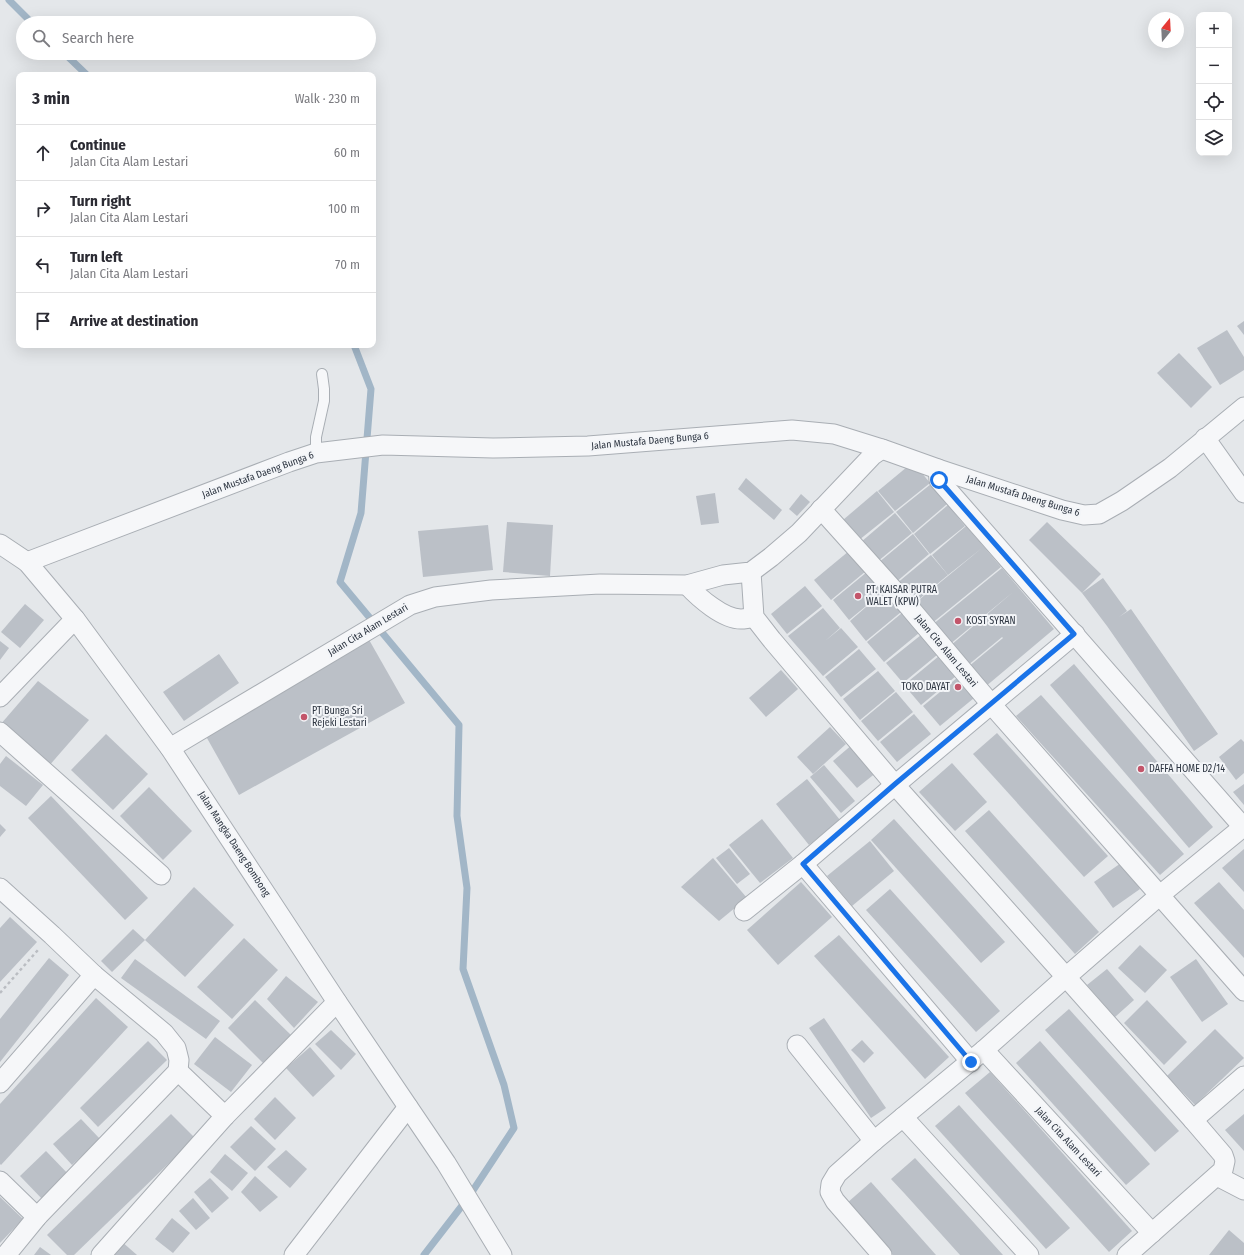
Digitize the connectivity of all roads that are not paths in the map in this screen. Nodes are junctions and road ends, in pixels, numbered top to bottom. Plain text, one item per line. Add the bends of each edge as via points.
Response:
1 (322, 374) dead end
2 (1244, 407) edge
3 (1205, 438) junction
4 (877, 452) junction
5 (316, 453) junction
6 (938, 474) junction
7 (1244, 493) edge
8 (820, 509) junction
9 (0, 544) edge
10 (27, 562) junction
11 (751, 572) junction
12 (687, 585) junction
13 (754, 617) junction
14 (75, 619) junction
15 (1074, 634) junction
16 (0, 697) edge
17 (990, 704) junction
18 (0, 732) edge
19 (170, 748) junction
20 (895, 784) junction
21 (1244, 828) edge
22 (803, 864) junction
23 (161, 875) dead end
24 (0, 888) edge
25 (1160, 895) junction
26 (744, 911) dead end
27 (94, 975) junction
28 (1066, 977) junction
29 (1244, 991) edge
30 (338, 1002) junction
31 (797, 1045) dead end
32 (978, 1056) junction
33 (178, 1071) junction
34 (1244, 1076) edge
35 (0, 1082) edge
36 (408, 1107) junction
37 (225, 1116) junction
38 (903, 1117) junction
39 (1193, 1120) junction
40 (874, 1140) junction
41 (1217, 1176) junction
42 (0, 1181) edge
43 (1244, 1190) edge
44 (37, 1217) junction
45 (1152, 1233) junction
46 (6, 1255) edge
47 (101, 1255) edge
48 (294, 1255) edge
49 (502, 1255) edge
50 (882, 1255) edge
51 (1029, 1255) edge
52 (1127, 1255) edge

1 - 5 lane via 324,401 316,437
2 - 3 street, Jalan Mustafa Daeng Bunga 6
3 - 6 street, Jalan Mustafa Daeng Bunga 6 via 1170,468 1099,514 1084,515 1062,510
3 - 7 street
4 - 5 street, Jalan Mustafa Daeng Bunga 6 via 834,434 792,430 588,446 493,448 383,445
4 - 6 street, Jalan Mustafa Daeng Bunga 6
4 - 8 street, Jalan Cita Alam Lestari
5 - 10 street, Jalan Mustafa Daeng Bunga 6
6 - 15 street
8 - 11 street, Jalan Cita Alam Lestari via 799,533
8 - 17 street, Jalan Cita Alam Lestari via 910,608
9 - 10 street, Jalan Mangka Daeng Bombong
10 - 14 street, Jalan Mangka Daeng Bombong
11 - 12 street, Jalan Cita Alam Lestari via 723,575
11 - 13 street
12 - 13 street via 702,600 719,611 740,619
12 - 19 street, Jalan Cita Alam Lestari via 600,584 491,590 435,597 410,605
13 - 20 street
14 - 16 street
14 - 19 street, Jalan Mangka Daeng Bombong
15 - 17 street
15 - 21 street
17 - 20 street
17 - 25 street, Jalan Cita Alam Lestari
18 - 23 street
19 - 30 street, Jalan Mangka Daeng Bombong
20 - 22 street
20 - 28 street
21 - 25 street
22 - 26 street
22 - 32 street, Jalan Cita Alam Lestari
24 - 27 street
25 - 28 street
25 - 29 street, Jalan Cita Alam Lestari
27 - 33 street via 164,1033 176,1048
27 - 35 street
28 - 32 street
28 - 39 street
30 - 36 street, Jalan Mangka Daeng Bombong
30 - 37 street
31 - 40 street
32 - 38 street
32 - 45 street, Jalan Cita Alam Lestari
33 - 37 street
33 - 44 street
34 - 39 street
36 - 48 street
36 - 49 street, Jalan Mangka Daeng Bombong via 446,1163
37 - 47 street
38 - 40 street
38 - 51 street
39 - 41 street via 1223,1155 1223,1170
40 - 50 street via 837,1174 830,1192
41 - 43 street
41 - 45 street
42 - 44 street
44 - 46 street
45 - 52 street

